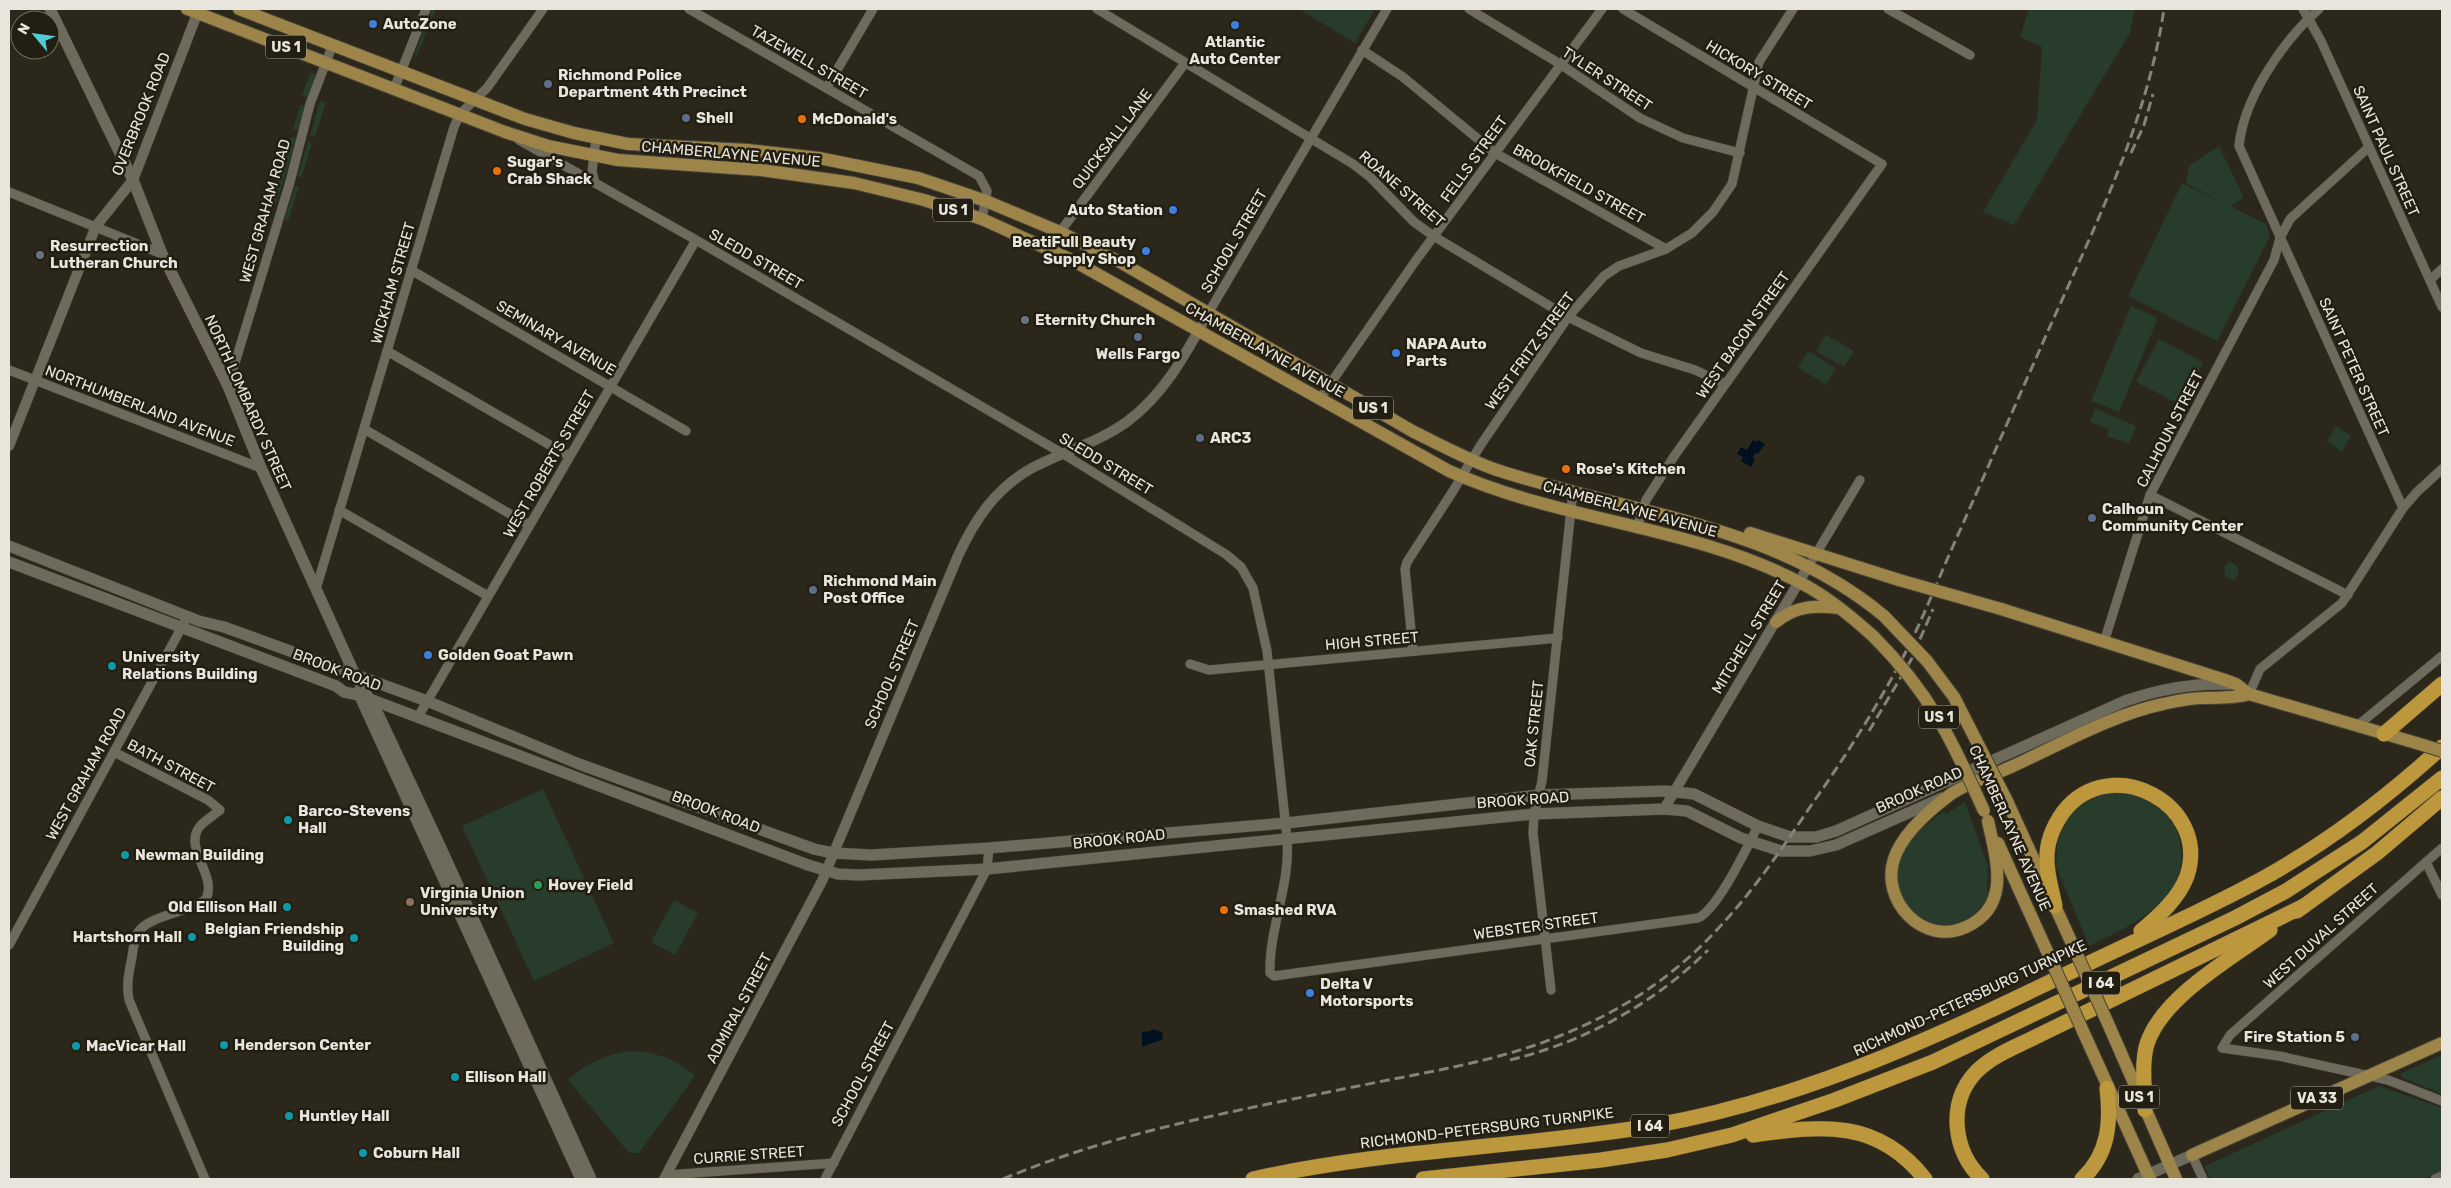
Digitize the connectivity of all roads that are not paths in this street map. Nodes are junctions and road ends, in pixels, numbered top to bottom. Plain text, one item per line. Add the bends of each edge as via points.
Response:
1 (50, 9) edge
2 (239, 9) edge
3 (426, 9) edge
4 (543, 9) edge
5 (689, 9) edge
6 (873, 9) edge
7 (1099, 9) edge
8 (1387, 9) edge
9 (1469, 9) edge
10 (1602, 9) edge
11 (1623, 9) edge
12 (1793, 9) edge
13 (1888, 9) edge
14 (2303, 9) edge
15 (2319, 9) edge
16 (195, 10) edge
17 (2309, 18) junction
18 (333, 44) junction
19 (1362, 50) junction
20 (1970, 55) dead end
21 (325, 62) junction
22 (1186, 63) junction
23 (1560, 64) junction
24 (401, 71) junction
25 (827, 87) junction
26 (1752, 88) junction
27 (394, 89) junction
28 (476, 100) junction
29 (460, 114) junction
30 (504, 132) junction
31 (596, 138) junction
32 (1312, 138) junction
33 (2370, 147) junction
34 (1495, 153) junction
35 (1740, 153) junction
36 (594, 156) junction
37 (1882, 164) joint
38 (133, 180) junction
39 (595, 183) junction
40 (9, 192) edge
41 (986, 201) junction
42 (982, 219) junction
43 (96, 226) junction
44 (1060, 232) junction
45 (1435, 237) junction
46 (2280, 238) junction
47 (696, 240) junction
48 (1666, 249) junction
49 (162, 254) junction
50 (2442, 269) edge
51 (411, 270) junction
52 (2430, 280) junction
53 (2442, 306) edge
54 (1209, 312) junction
55 (1568, 317) junction
56 (1198, 332) junction
57 (387, 351) junction
58 (9, 370) edge
59 (36, 380) junction
60 (1330, 383) junction
61 (1726, 384) junction
62 (228, 386) junction
63 (610, 386) junction
64 (1319, 400) junction
65 (364, 429) junction
66 (686, 431) dead end
67 (9, 446) edge
68 (1065, 455) junction
69 (569, 456) junction
70 (1471, 460) junction
71 (261, 468) junction
72 (2442, 470) edge
73 (1462, 477) junction
74 (1860, 480) dead end
75 (1573, 491) junction
76 (2150, 495) junction
77 (2404, 508) junction
78 (1642, 509) junction
79 (339, 510) junction
80 (1571, 510) junction
81 (529, 525) junction
82 (1705, 527) junction
83 (1637, 528) junction
84 (9, 546) edge
85 (1816, 553) junction
86 (9, 562) edge
87 (1808, 565) junction
88 (1799, 582) junction
89 (316, 589) junction
90 (2348, 595) junction
91 (488, 596) junction
92 (1840, 608) junction
93 (188, 616) junction
94 (1776, 622) junction
95 (181, 628) junction
96 (1558, 638) junction
97 (2104, 642) junction
98 (1413, 651) junction
99 (2442, 656) edge
100 (1190, 664) dead end
101 (1269, 664) junction
102 (355, 675) junction
103 (2236, 684) junction
104 (2442, 684) edge
105 (2249, 694) junction
106 (359, 695) junction
107 (371, 700) junction
108 (426, 701) junction
109 (418, 717) junction
110 (2357, 726) junction
111 (2384, 734) junction
112 (2442, 747) edge
113 (2442, 751) edge
114 (114, 752) junction
115 (2442, 778) edge
116 (1675, 791) junction
117 (1952, 793) junction
118 (1540, 795) junction
119 (2442, 798) edge
120 (1664, 810) junction
121 (1534, 814) junction
122 (1986, 816) junction
123 (1286, 823) junction
124 (1758, 826) junction
125 (1287, 838) junction
126 (1750, 841) junction
127 (988, 848) junction
128 (2442, 848) edge
129 (833, 853) junction
130 (2426, 862) junction
131 (987, 869) junction
132 (826, 871) junction
133 (2442, 895) edge
134 (2054, 906) junction
135 (2304, 906) junction
136 (1544, 939) junction
137 (9, 945) edge
138 (2120, 948) junction
139 (1270, 973) joint
140 (1551, 990) dead end
141 (2442, 1043) edge
142 (2366, 1075) junction
143 (2107, 1088) junction
144 (2442, 1101) edge
145 (2145, 1110) junction
146 (1732, 1135) junction
147 (2192, 1155) junction
148 (834, 1163) junction
149 (2170, 1165) junction
150 (2442, 1176) edge
151 (665, 1178) edge
152 (2145, 1178) edge
153 (205, 1179) edge
154 (581, 1179) edge
155 (591, 1179) edge
156 (825, 1179) edge
157 (1253, 1179) edge
158 (1423, 1179) edge
159 (1926, 1179) edge
160 (1982, 1179) edge
161 (2082, 1179) edge
162 (2176, 1179) edge
163 (2203, 1179) edge
164 (2434, 1179) edge

1 - 38 main road, NORTH LOMBARDY STREET
2 - 18 main road, CHAMBERLAYNE AVENUE / US 1
3 - 24 street
4 - 28 street, WICKHAM STREET
5 - 25 street, TAZEWELL STREET
6 - 25 street
7 - 22 street, ROANE STREET
8 - 19 street, SCHOOL STREET
9 - 23 street, TYLER STREET
10 - 23 street, FELLS STREET
11 - 26 street, HICKORY STREET
12 - 26 street, WEST FRITZ STREET via 1759,62
13 - 20 street
14 - 17 street, SAINT PAUL STREET
15 - 17 street, SAINT PETER STREET
16 - 21 main road, CHAMBERLAYNE AVENUE / US 1
16 - 38 street, OVERBROOK ROAD
17 - 33 street, SAINT PAUL STREET
17 - 46 street, SAINT PETER STREET via 2267,71 2242,124 2239,146
18 - 21 street, WEST GRAHAM ROAD
18 - 24 main road, CHAMBERLAYNE AVENUE / US 1
19 - 32 street, SCHOOL STREET
19 - 34 street, BROOKFIELD STREET via 1403,77
21 - 27 main road, CHAMBERLAYNE AVENUE / US 1
21 - 62 street, WEST GRAHAM ROAD
22 - 32 street, ROANE STREET
22 - 44 street, QUICKSALL LANE
23 - 34 street, FELLS STREET
23 - 35 street, TYLER STREET via 1640,118 1683,138
24 - 27 street
24 - 28 main road, CHAMBERLAYNE AVENUE / US 1
25 - 41 street, TAZEWELL STREET via 979,176 985,185
26 - 35 street, WEST FRITZ STREET
26 - 37 street, HICKORY STREET
27 - 29 main road, CHAMBERLAYNE AVENUE / US 1
28 - 29 street, WICKHAM STREET
28 - 31 main road, CHAMBERLAYNE AVENUE / US 1 via 533,121
29 - 30 main road, CHAMBERLAYNE AVENUE / US 1
29 - 51 street, WICKHAM STREET
30 - 36 main road, CHAMBERLAYNE AVENUE / US 1
30 - 39 street, SLEDD STREET
31 - 36 street
31 - 41 main road, CHAMBERLAYNE AVENUE / US 1 via 646,145 748,150 820,158 918,178
32 - 45 street, ROANE STREET via 1370,177 1414,222
32 - 54 street, SCHOOL STREET
33 - 46 street, CALHOUN STREET via 2290,220
33 - 52 street, SAINT PAUL STREET
34 - 45 street, FELLS STREET
34 - 48 street, BROOKFIELD STREET
35 - 48 street, WEST FRITZ STREET via 1732,184 1713,212 1692,232
36 - 39 street via 592,172
36 - 42 main road, CHAMBERLAYNE AVENUE / US 1 via 651,164 761,170 818,177 889,191
37 - 61 street, WEST BACON STREET
38 - 43 street, OVERBROOK ROAD
38 - 49 main road, NORTH LOMBARDY STREET
39 - 47 street, SLEDD STREET
40 - 43 street
41 - 42 street, TAZEWELL STREET
41 - 44 main road, CHAMBERLAYNE AVENUE / US 1
42 - 56 main road, CHAMBERLAYNE AVENUE / US 1 via 1058,253
43 - 49 street
43 - 59 street, OVERBROOK ROAD
44 - 54 main road, CHAMBERLAYNE AVENUE / US 1
45 - 55 street, ROANE STREET
45 - 60 street, FELLS STREET
46 - 76 street, CALHOUN STREET via 2274,260
46 - 77 street, SAINT PETER STREET
47 - 63 street, WEST ROBERTS STREET
47 - 68 street, SLEDD STREET
48 - 55 street, WEST FRITZ STREET via 1619,266 1604,276
49 - 62 main road, NORTH LOMBARDY STREET
50 - 52 street
51 - 57 street, WICKHAM STREET
51 - 63 street, SEMINARY AVENUE
52 - 53 street, SAINT PAUL STREET
54 - 56 street, SCHOOL STREET
54 - 60 main road, CHAMBERLAYNE AVENUE / US 1
55 - 61 street, ROANE STREET via 1641,353 1696,370
55 - 70 street, WEST FRITZ STREET
56 - 64 main road, CHAMBERLAYNE AVENUE / US 1
56 - 68 street, SCHOOL STREET via 1172,376 1140,411 1111,432
57 - 65 street, WICKHAM STREET
57 - 69 street
58 - 59 street, NORTHUMBERLAND AVENUE
59 - 67 street, OVERBROOK ROAD
59 - 71 street, NORTHUMBERLAND AVENUE
60 - 64 street, FELLS STREET
60 - 70 main road, CHAMBERLAYNE AVENUE / US 1 via 1414,432
61 - 78 street, WEST BACON STREET
62 - 71 main road, NORTH LOMBARDY STREET
63 - 66 street, SEMINARY AVENUE
63 - 69 street, WEST ROBERTS STREET
64 - 73 main road, CHAMBERLAYNE AVENUE / US 1
65 - 79 street, WICKHAM STREET
65 - 81 street
68 - 101 street, SLEDD STREET via 1227,555 1241,567 1253,588
68 - 129 street, SCHOOL STREET via 1031,468 1006,486 976,521 958,556
69 - 81 street, WEST ROBERTS STREET
70 - 73 street, WEST FRITZ STREET
70 - 75 main road, CHAMBERLAYNE AVENUE / US 1
71 - 89 main road, NORTH LOMBARDY STREET
72 - 77 street
73 - 80 main road, CHAMBERLAYNE AVENUE / US 1
73 - 98 street, WEST FRITZ STREET via 1405,565
74 - 85 street, MITCHELL STREET
75 - 78 main road, CHAMBERLAYNE AVENUE / US 1
75 - 80 street, OAK STREET
76 - 90 street
76 - 97 street, CALHOUN STREET
77 - 90 street
78 - 82 main road, CHAMBERLAYNE AVENUE / US 1
78 - 83 street, WEST BACON STREET
79 - 89 street, WICKHAM STREET
79 - 91 street
80 - 83 main road, CHAMBERLAYNE AVENUE / US 1
80 - 96 street, OAK STREET
81 - 91 street, WEST ROBERTS STREET
82 - 85 main road, CHAMBERLAYNE AVENUE via 1741,530
82 - 87 main road, CHAMBERLAYNE AVENUE / US 1
83 - 88 main road, CHAMBERLAYNE AVENUE / US 1 via 1737,555
84 - 93 main road, BROOK ROAD
85 - 87 street, MITCHELL STREET
85 - 97 main road, CHAMBERLAYNE AVENUE, bridge
86 - 95 main road, BROOK ROAD
87 - 88 street, MITCHELL STREET
87 - 134 main road, CHAMBERLAYNE AVENUE / US 1, bridge via 1850,590 1884,616 1926,661 1954,698 2007,801
88 - 92 main road, CHAMBERLAYNE AVENUE / US 1
88 - 94 street, MITCHELL STREET
89 - 102 main road, NORTH LOMBARDY STREET
90 - 105 street via 2260,669
91 - 108 street, WEST ROBERTS STREET
92 - 94 main road via 1801,608
92 - 122 main road, CHAMBERLAYNE AVENUE / US 1, bridge via 1874,637 1907,672 1930,704 1958,754
93 - 95 street, WEST GRAHAM ROAD
93 - 102 main road, BROOK ROAD
94 - 116 street, MITCHELL STREET
95 - 106 main road, BROOK ROAD
95 - 114 street, WEST GRAHAM ROAD
96 - 98 street, HIGH STREET
96 - 118 street, OAK STREET
97 - 103 main road, CHAMBERLAYNE AVENUE
98 - 101 street, HIGH STREET
99 - 110 street
100 - 101 street, HIGH STREET via 1209,670
101 - 123 street, SLEDD STREET
102 - 106 main road, NORTH LOMBARDY STREET
102 - 107 main road, NORTH LOMBARDY STREET
102 - 108 main road, BROOK ROAD
103 - 105 main road, CHAMBERLAYNE AVENUE
103 - 124 main road, BROOK ROAD via 2184,686 2125,701 1826,835 1797,838
104 - 111 highway
105 - 110 main road, CHAMBERLAYNE AVENUE
105 - 117 main road, BROOK ROAD via 2234,698 2183,700 2140,710
106 - 107 main road, BROOK ROAD
106 - 154 main road, NORTH LOMBARDY STREET
107 - 109 main road, BROOK ROAD
107 - 155 main road, NORTH LOMBARDY STREET
108 - 109 street, WEST ROBERTS STREET
108 - 129 main road, BROOK ROAD via 579,764
109 - 132 main road, BROOK ROAD
110 - 111 main road, CHAMBERLAYNE AVENUE
111 - 113 main road, CHAMBERLAYNE AVENUE, bridge
112 - 138 highway, RICHMOND-PETERSBURG TURNPIKE / I 64 via 2378,802 2290,862 2211,905
114 - 137 street, WEST GRAHAM ROAD
114 - 153 street, BATH STREET via 208,800 220,810 200,826 195,839 209,883 206,899 152,921 140,931 126,986 129,1000
115 - 146 highway, I 64 via 2339,858 2235,918 1933,1062
116 - 118 main road, BROOK ROAD
116 - 120 street, MITCHELL STREET
116 - 124 main road, BROOK ROAD via 1701,798
117 - 122 main road via 1903,842 1894,859 1891,872 1894,895 1908,917 1917,924 1939,931 1958,930 1982,916 1991,904 1998,876
117 - 126 main road, BROOK ROAD via 1828,848 1788,852
118 - 121 street, OAK STREET
118 - 123 main road, BROOK ROAD
119 - 135 highway via 2377,853
120 - 121 main road, BROOK ROAD
120 - 126 main road, BROOK ROAD via 1687,811
121 - 125 main road, BROOK ROAD
121 - 136 street, OAK STREET
122 - 143 main road, CHAMBERLAYNE AVENUE / US 1, bridge
123 - 125 street, SLEDD STREET
123 - 127 main road, BROOK ROAD
124 - 126 street, WEBSTER STREET
125 - 131 main road, BROOK ROAD
125 - 139 street, SLEDD STREET via 1288,859 1269,953
126 - 136 street, WEBSTER STREET via 1719,896 1703,915
127 - 129 main road, BROOK ROAD via 871,855
127 - 131 street, SCHOOL STREET
128 - 130 street, WEST DUVAL STREET
129 - 132 street, ADMIRAL STREET
130 - 133 street
130 - 142 street, WEST DUVAL STREET via 2230,1036 2222,1048 2280,1056
131 - 132 main road, BROOK ROAD via 859,876
131 - 148 street, SCHOOL STREET
132 - 151 street, ADMIRAL STREET
134 - 138 highway via 2048,848 2054,828 2070,806 2083,795 2118,785 2143,789 2160,799 2177,815 2187,834 2190,853 2187,875 2176,897 2157,919
134 - 145 main road, CHAMBERLAYNE AVENUE / US 1, bridge
135 - 145 highway via 2191,988 2164,1016 2147,1046
135 - 160 highway via 1984,1064 1972,1076 1964,1092 1956,1121 1964,1156
136 - 139 street, WEBSTER STREET via 1274,976
136 - 140 street, OAK STREET
138 - 157 highway, RICHMOND-PETERSBURG TURNPIKE / I 64 via 1923,1042 1787,1094 1658,1124 1333,1164
141 - 142 main road, VA 33
142 - 144 street
142 - 147 main road, VA 33
143 - 152 main road, US 1
143 - 161 highway via 2110,1124 2095,1164
145 - 149 main road, US 1
146 - 158 highway, I 64 via 1667,1150 1601,1160
146 - 159 highway via 1751,1136 1803,1128 1850,1129 1891,1148
147 - 149 main road, VA 33
147 - 163 street
148 - 151 street, CURRIE STREET
148 - 156 street, SCHOOL STREET
149 - 152 main road, VA 33
149 - 162 main road, US 1
150 - 164 street

